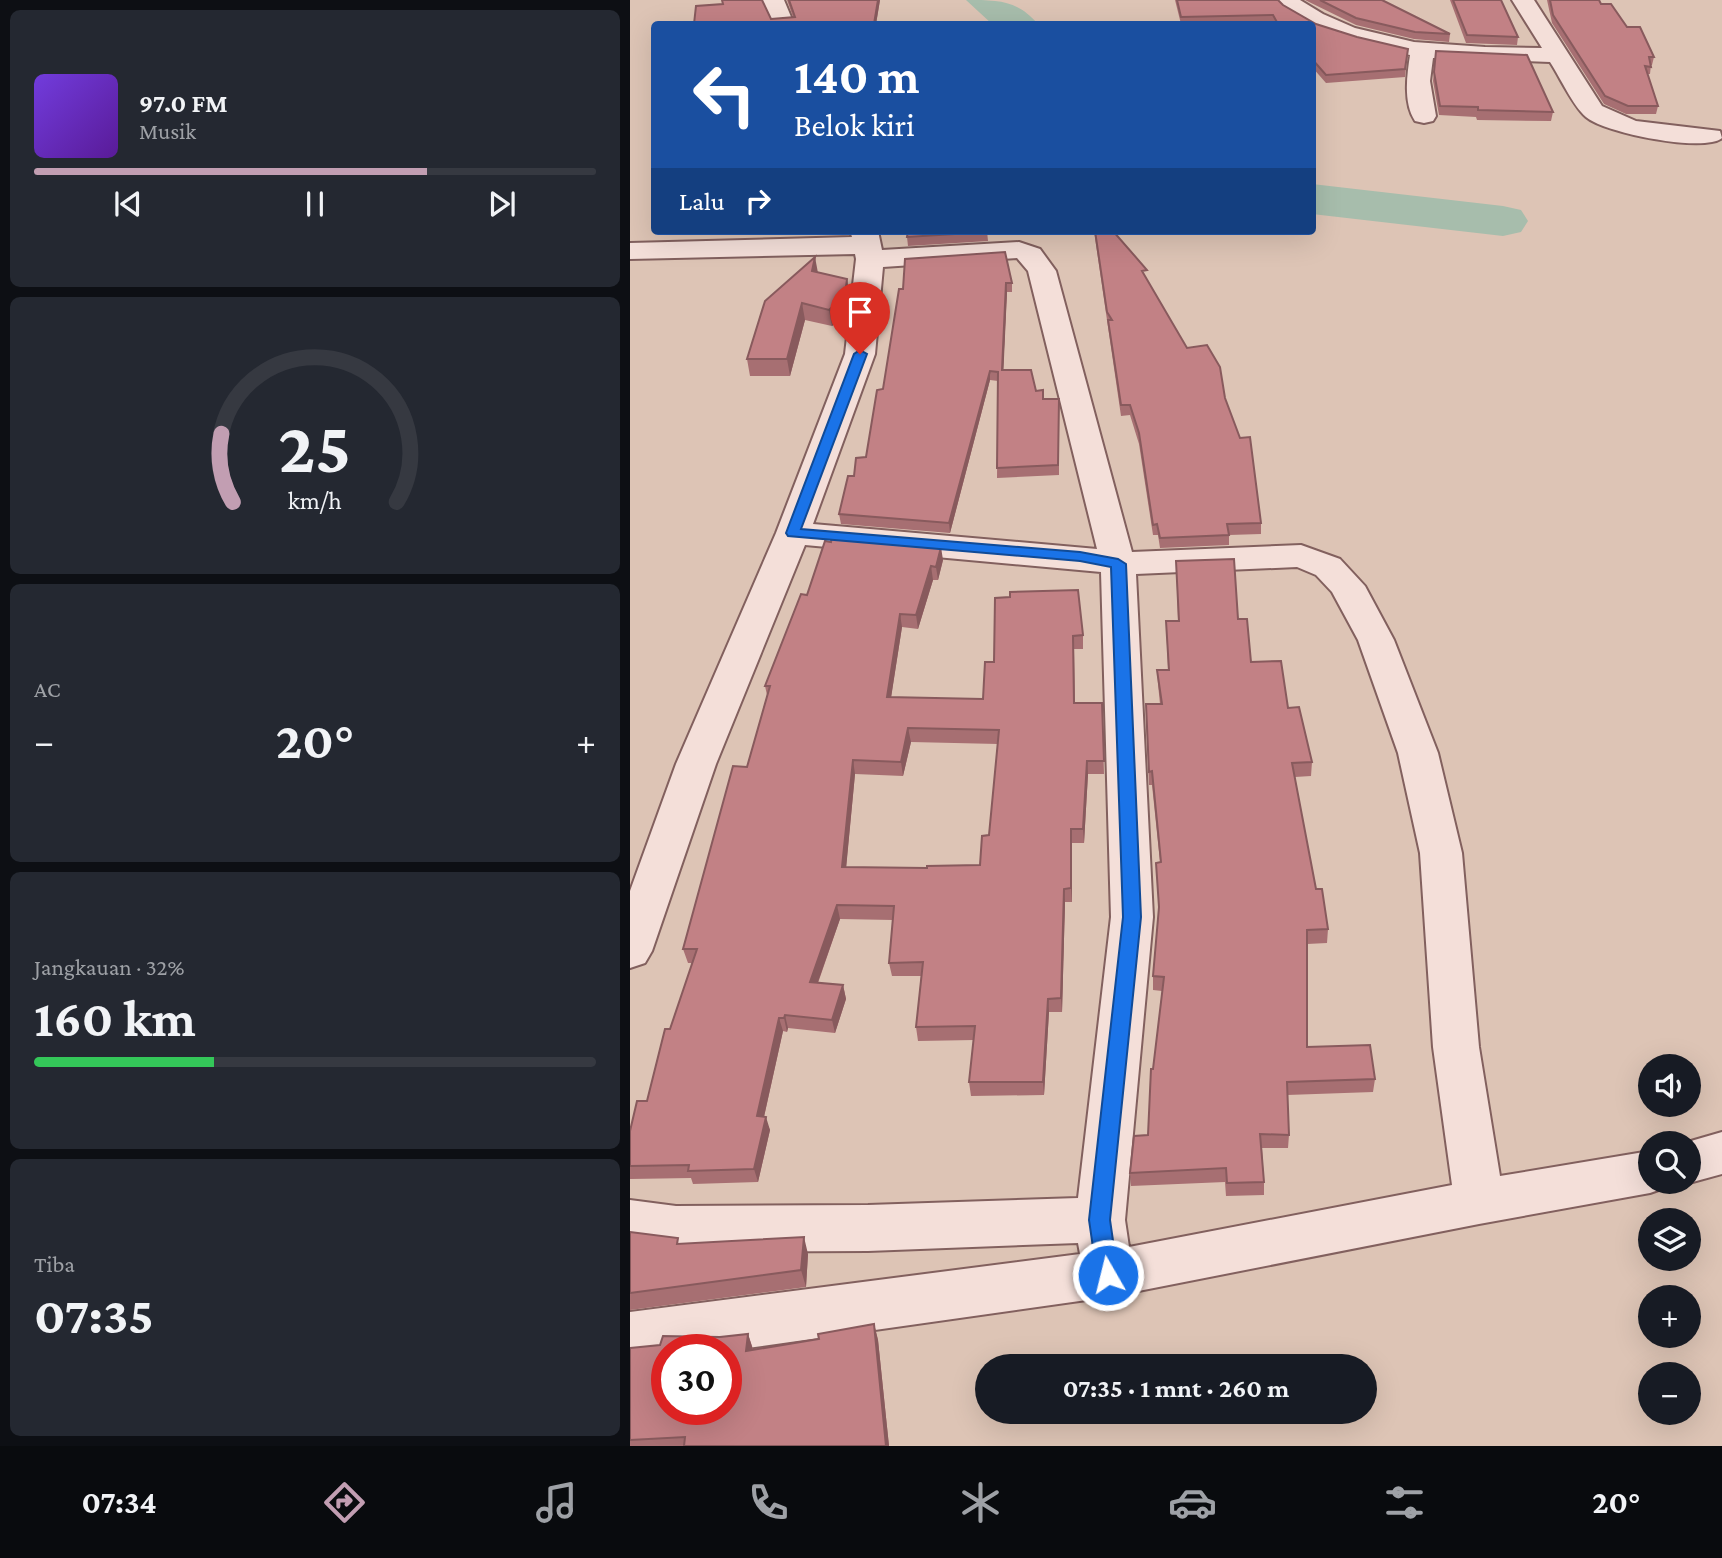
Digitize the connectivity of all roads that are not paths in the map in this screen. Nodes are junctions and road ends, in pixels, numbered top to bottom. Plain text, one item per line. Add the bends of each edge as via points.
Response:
1 (773, 0) edge
2 (1285, 0) edge
3 (1523, 0) edge
4 (782, 21) edge
5 (1422, 51) junction
6 (1555, 55) junction
7 (1424, 116) dead end
8 (1711, 136) dead end
9 (868, 245) edge
10 (630, 251) edge
11 (793, 533) junction
12 (1118, 564) junction
13 (645, 859) edge
14 (630, 951) edge
15 (1722, 1153) edge
16 (1701, 1159) edge
17 (1638, 1174) edge
18 (1479, 1202) junction
19 (1100, 1220) junction
20 (630, 1222) edge
21 (1108, 1275) junction
22 (630, 1337) edge

1 - 4 street
2 - 5 street via 1315,19 1359,36
3 - 6 street
5 - 6 street
5 - 7 street via 1418,82
6 - 8 street via 1592,111 1606,121 1623,127
9 - 10 street
9 - 11 street via 860,354
9 - 12 street via 1018,250 1035,258
11 - 12 street
11 - 13 street via 696,764
12 - 18 street via 1301,556 1328,567 1347,586 1376,640 1418,753 1441,853 1457,1047
12 - 19 street via 1132,917
13 - 14 street
15 - 16 street
17 - 18 street
18 - 21 street
19 - 20 street via 676,1229
19 - 21 street
21 - 22 street

